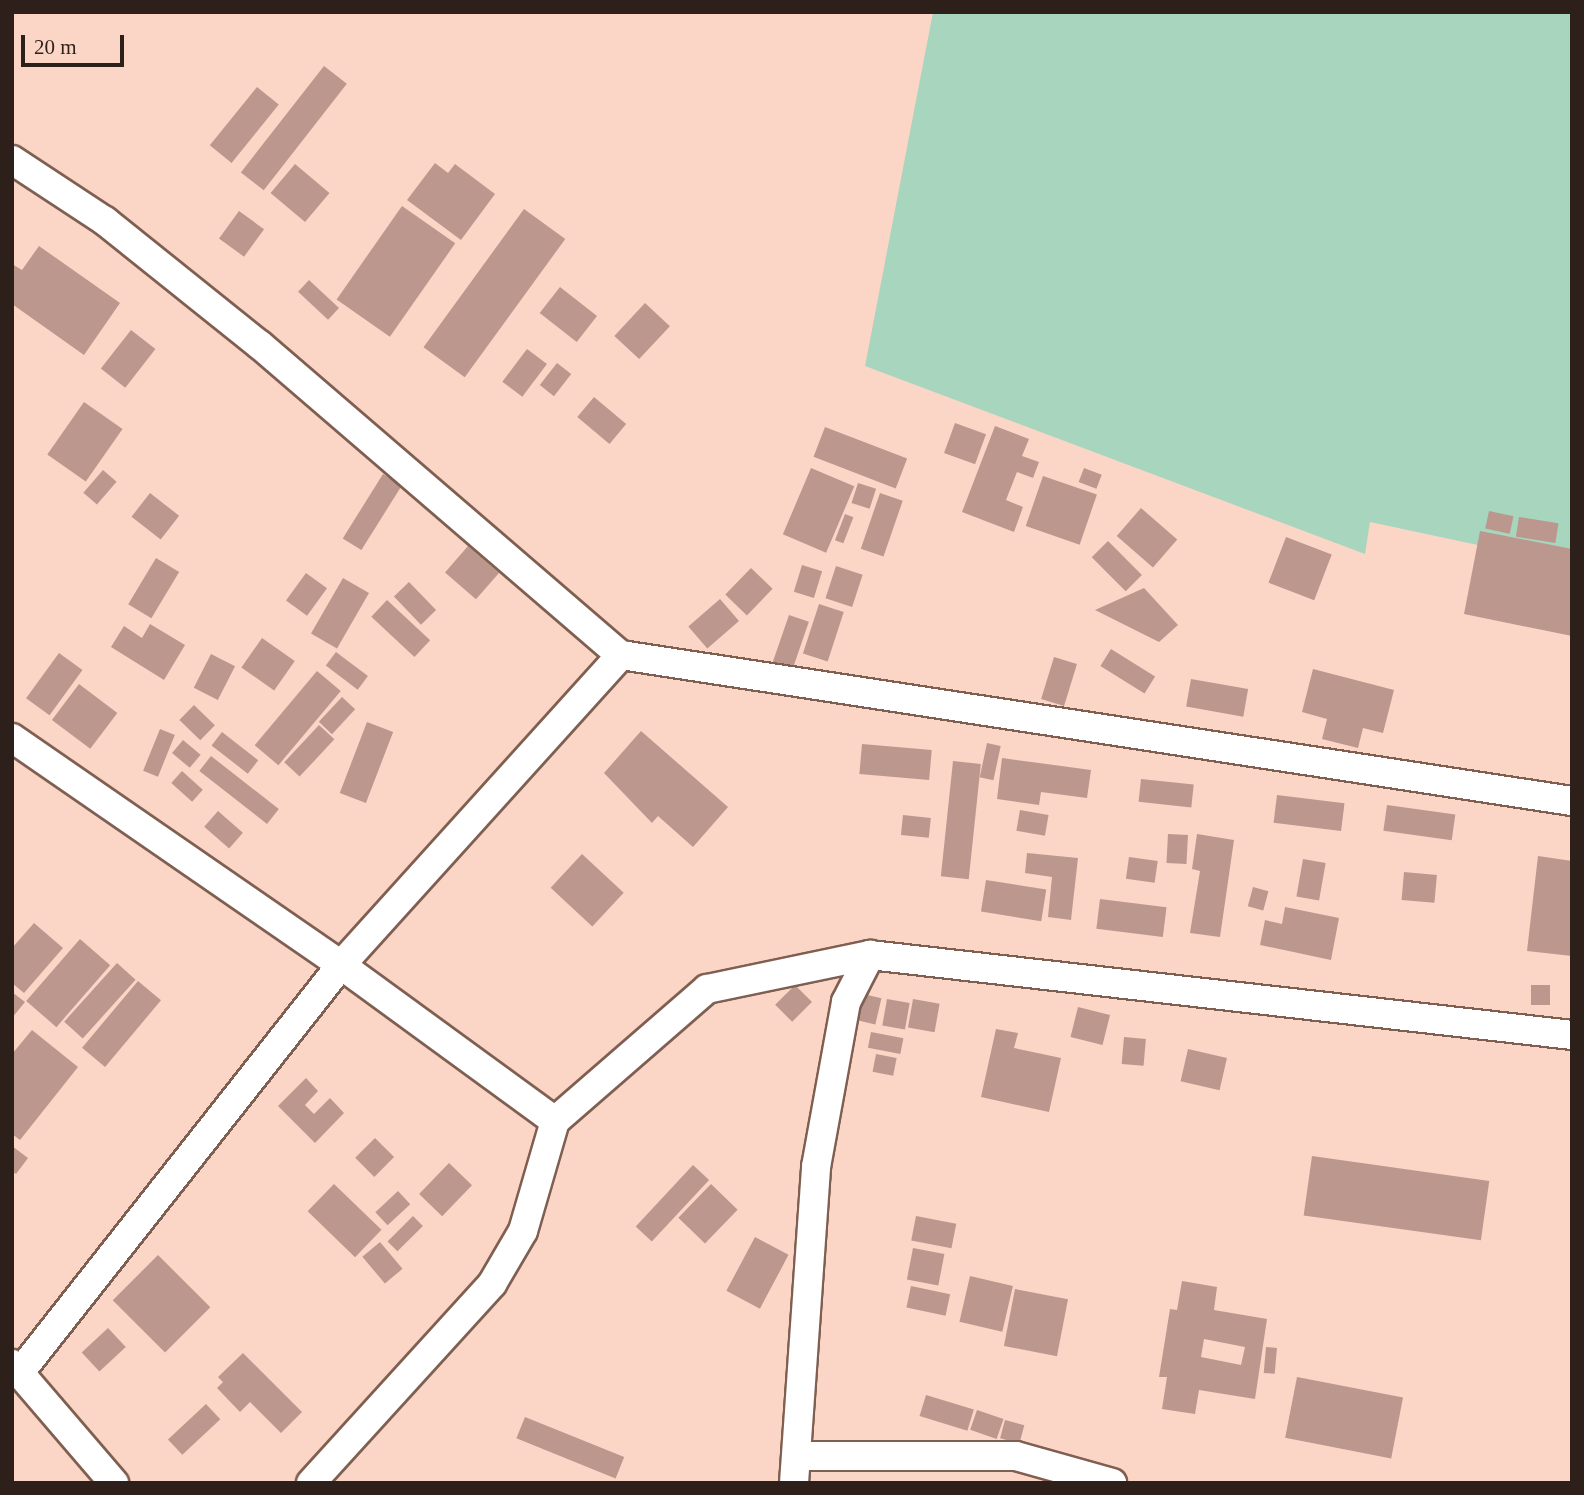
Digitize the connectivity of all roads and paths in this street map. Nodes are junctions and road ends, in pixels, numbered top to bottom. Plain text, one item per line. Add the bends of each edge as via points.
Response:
1 (12, 160) edge
2 (621, 655) junction
3 (12, 738) edge
4 (1572, 801) edge
5 (870, 955) junction
6 (341, 965) junction
7 (1572, 1035) edge
8 (555, 1121) junction
9 (17, 1368) edge
10 (796, 1469) edge
11 (114, 1483) edge
12 (311, 1483) edge
13 (1112, 1483) edge

1 - 2 street via 105,221 260,345
2 - 4 street
2 - 6 street
3 - 6 street
5 - 7 street
5 - 8 street via 707,989
5 - 10 street via 846,1002 816,1167
6 - 8 street
6 - 9 street
8 - 12 street via 523,1231 492,1284
9 - 11 street
10 - 13 street via 1016,1456

